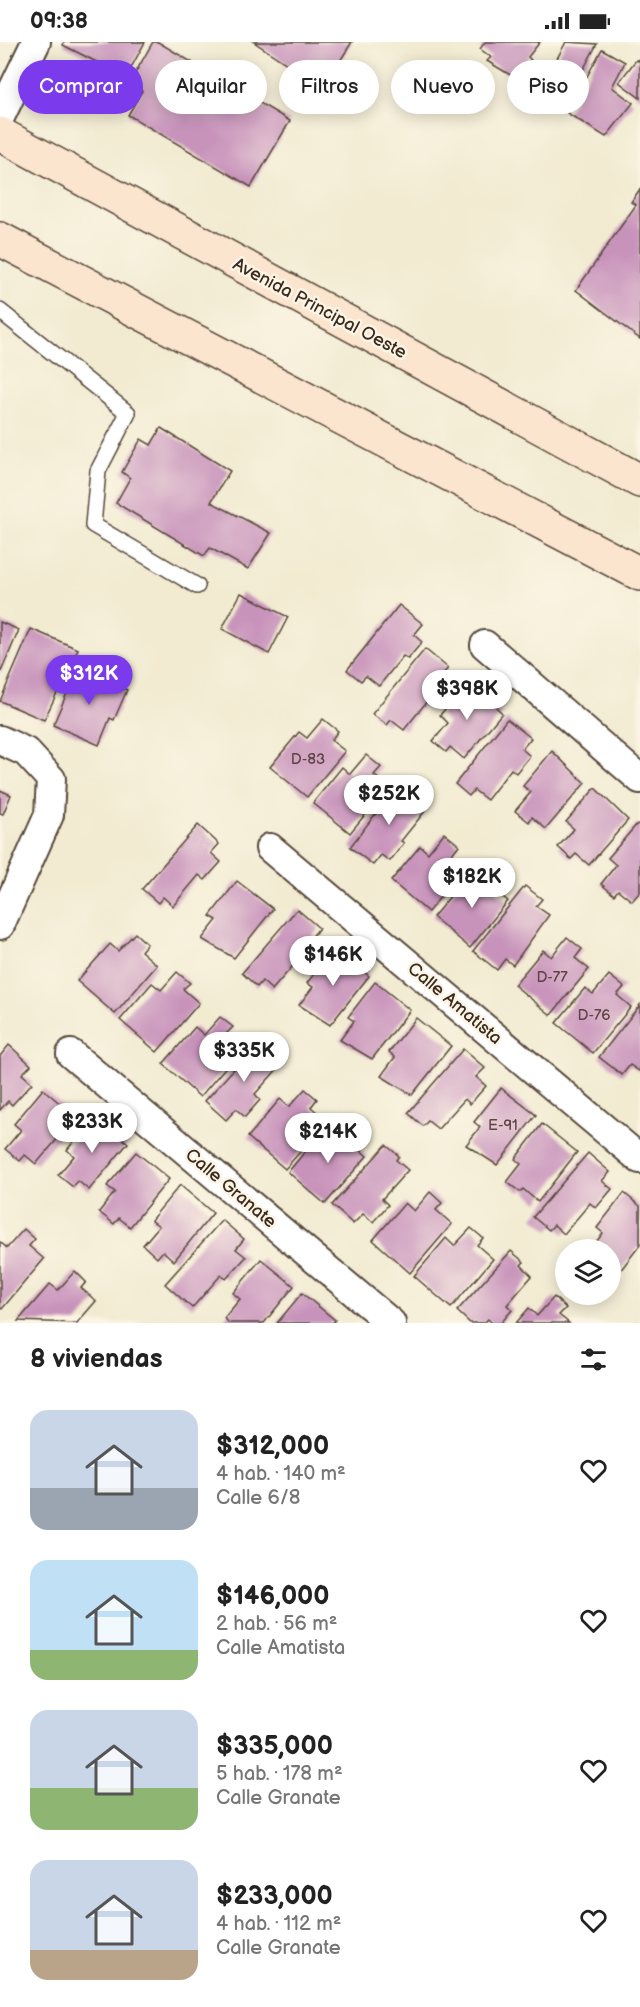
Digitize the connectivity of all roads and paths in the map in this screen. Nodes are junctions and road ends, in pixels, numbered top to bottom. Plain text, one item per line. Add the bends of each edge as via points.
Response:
1 (36, 42) edge
2 (0, 117) edge
3 (0, 134) edge
4 (0, 239) edge
5 (0, 311) edge
6 (640, 481) edge
7 (640, 574) edge
8 (197, 586) dead end
9 (485, 645) dead end
10 (0, 740) edge
11 (640, 779) edge
12 (270, 848) dead end
13 (0, 925) edge
14 (71, 1054) dead end
15 (640, 1159) edge
16 (391, 1323) edge

1 - 2 street
3 - 6 main road, Avenida Principal Oeste
4 - 7 main road
5 - 8 lane via 128,413 98,471 93,525
9 - 11 street
10 - 13 street via 26,752 51,778 50,815
12 - 15 street, Calle Amatista
14 - 16 street, Calle Granate

